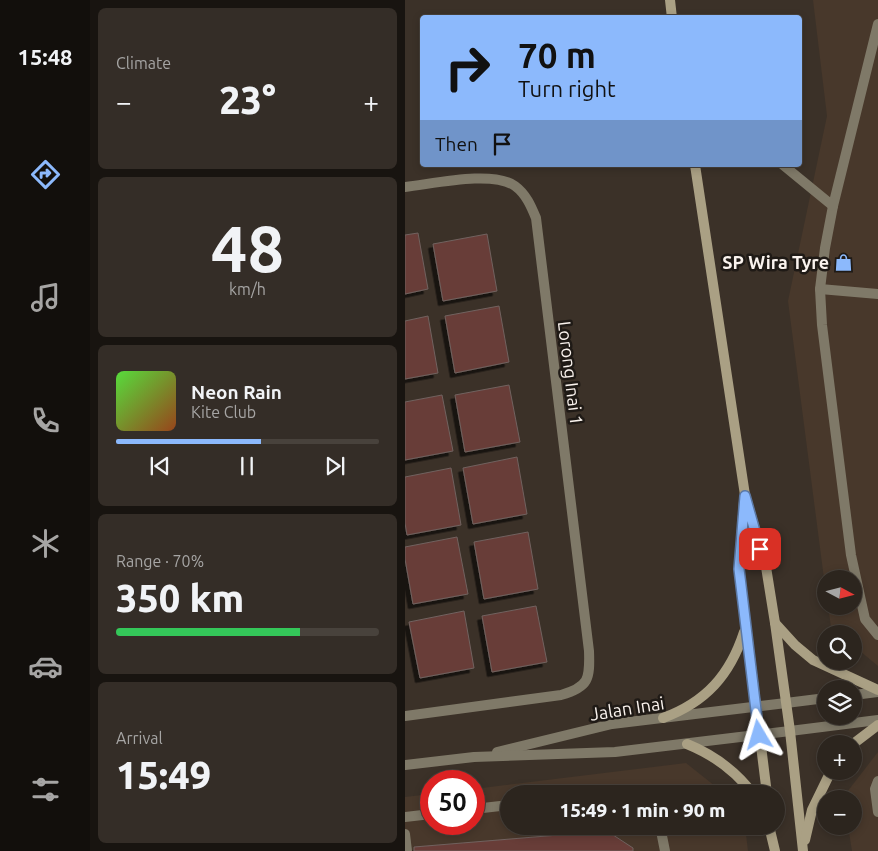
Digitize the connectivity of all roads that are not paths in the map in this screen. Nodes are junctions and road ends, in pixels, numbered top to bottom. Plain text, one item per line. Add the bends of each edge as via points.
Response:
1 (670, 0) edge
2 (672, 15) edge
3 (878, 24) edge
4 (695, 167) edge
5 (785, 167) edge
6 (405, 187) edge
7 (833, 206) junction
8 (820, 289) junction
9 (878, 294) edge
10 (745, 496) junction
11 (775, 623) junction
12 (745, 627) junction
13 (878, 635) edge
14 (878, 691) edge
15 (862, 694) edge
16 (817, 699) edge
17 (786, 703) junction
18 (755, 707) junction
19 (405, 716) edge
20 (663, 718) junction
21 (878, 720) edge
22 (878, 725) edge
23 (790, 731) junction
24 (759, 735) junction
25 (862, 737) edge
26 (687, 744) junction
27 (474, 757) junction
28 (405, 765) edge
29 (827, 780) edge
30 (878, 781) edge
31 (746, 785) edge
32 (766, 785) edge
33 (500, 806) edge
34 (485, 808) edge
35 (878, 812) edge
36 (420, 815) edge
37 (405, 816) edge
38 (405, 834) edge
39 (661, 835) edge
40 (772, 835) edge
41 (803, 850) edge
42 (407, 851) edge
43 (665, 851) edge
44 (775, 851) edge

1 - 2 main road
3 - 7 street
4 - 10 main road
5 - 7 street
6 - 19 street, Lorong Inai 1 via 478,178 496,179 515,186 529,200 536,218 590,668 586,681 576,691 561,695
7 - 8 street
8 - 9 street
8 - 13 street via 827,372 851,555 865,619
10 - 11 main road via 766,567
10 - 12 main road via 739,569
11 - 14 main road via 813,660
11 - 17 main road
12 - 18 main road
12 - 20 main road via 738,649 717,684 692,705
14 - 15 street
16 - 17 street, Jalan Inai
17 - 18 street, Jalan Inai
17 - 23 main road
18 - 20 street, Jalan Inai
18 - 24 main road
20 - 27 street, Jalan Inai via 612,724
21 - 23 street, Jalan Inai
22 - 25 main road
23 - 24 street, Jalan Inai
23 - 41 main road
24 - 26 street, Jalan Inai
24 - 32 main road
26 - 27 street, Jalan Inai via 615,752
26 - 31 main road via 723,763
27 - 28 street, Jalan Inai
29 - 41 main road via 812,810
30 - 35 street via 875,789
33 - 34 street
36 - 37 street
38 - 42 street
39 - 43 street
40 - 44 main road

